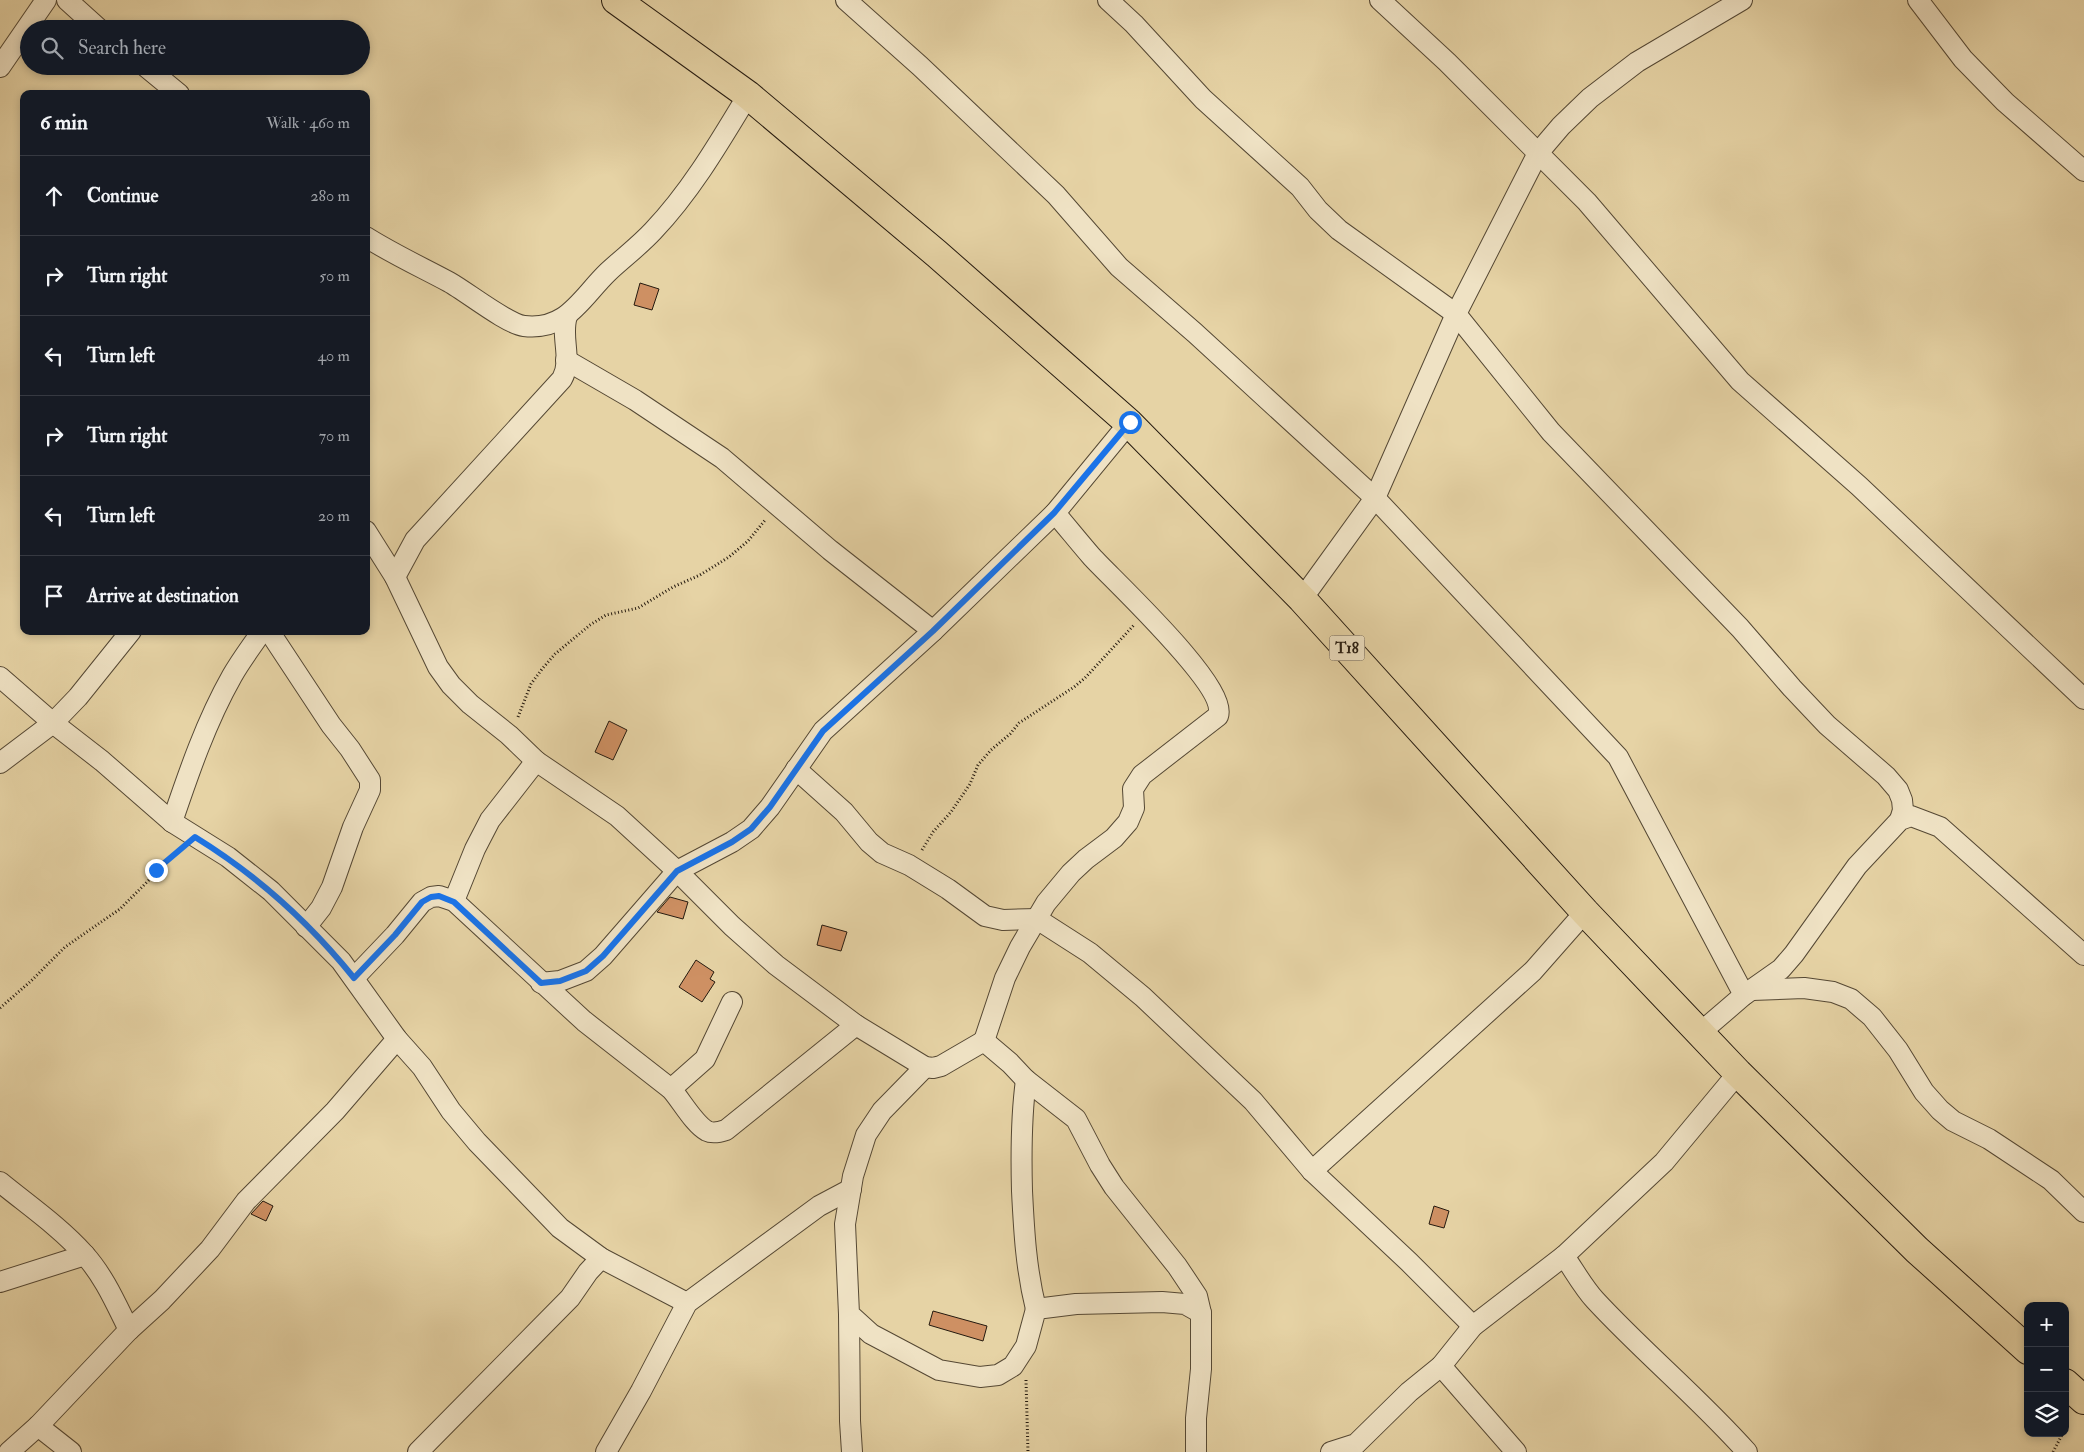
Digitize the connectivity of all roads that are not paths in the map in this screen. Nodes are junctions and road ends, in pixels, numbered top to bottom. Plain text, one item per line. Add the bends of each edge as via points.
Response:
1 (46, 0) edge
2 (67, 0) edge
3 (616, 0) edge
4 (846, 0) edge
5 (1108, 0) edge
6 (1380, 0) edge
7 (1742, 0) edge
8 (1918, 0) edge
9 (32, 20) edge
10 (89, 20) edge
11 (20, 38) edge
12 (0, 67) edge
13 (156, 75) edge
14 (174, 90) edge
15 (748, 95) junction
16 (1538, 153) junction
17 (2084, 171) edge
18 (370, 239) edge
19 (1456, 314) junction
20 (568, 316) junction
21 (566, 360) junction
22 (1130, 422) junction
23 (1375, 498) junction
24 (1054, 513) junction
25 (370, 536) edge
26 (395, 576) junction
27 (1302, 599) junction
28 (933, 631) junction
29 (127, 635) edge
30 (259, 635) edge
31 (272, 635) edge
32 (0, 677) edge
33 (2084, 698) edge
34 (53, 723) junction
35 (536, 761) junction
36 (0, 763) edge
37 (796, 769) junction
38 (1900, 820) junction
39 (172, 822) junction
40 (677, 871) junction
41 (454, 902) junction
42 (1585, 912) junction
43 (1037, 919) junction
44 (306, 927) junction
45 (2083, 952) edge
46 (354, 978) junction
47 (541, 983) junction
48 (1748, 992) junction
49 (732, 1002) dead end
50 (856, 1025) junction
51 (1701, 1032) junction
52 (397, 1039) junction
53 (984, 1040) junction
54 (925, 1067) junction
55 (1738, 1073) junction
56 (1026, 1080) junction
57 (671, 1089) junction
58 (1312, 1171) junction
59 (0, 1182) edge
60 (851, 1189) junction
61 (2084, 1212) edge
62 (85, 1255) junction
63 (1564, 1256) junction
64 (601, 1258) junction
65 (0, 1282) edge
66 (687, 1303) junction
67 (1036, 1309) junction
68 (1201, 1313) junction
69 (849, 1314) junction
70 (1473, 1326) junction
71 (129, 1330) junction
72 (2025, 1347) edge
73 (1441, 1366) junction
74 (2069, 1387) edge
75 (2084, 1400) edge
76 (38, 1426) junction
77 (9, 1452) edge
78 (71, 1452) edge
79 (418, 1452) edge
80 (606, 1452) edge
81 (852, 1452) edge
82 (1196, 1452) edge
83 (1331, 1452) edge
84 (1516, 1452) edge
85 (1747, 1452) edge

1 - 9 street
2 - 10 street
3 - 15 highway, T18
4 - 23 street via 1056,195 1119,267
5 - 19 street via 1203,99 1300,187 1339,230
6 - 16 street via 1448,62
7 - 16 street via 1637,62 1590,98 1560,126
8 - 17 street via 1963,59 2005,102
11 - 12 street
13 - 14 street
15 - 20 street via 703,168 664,219 608,272
15 - 22 highway, T18
16 - 19 street
16 - 33 street via 1587,202 1740,381 1859,486
18 - 20 street via 518,325 543,326
19 - 23 street
19 - 38 street via 1551,432 1740,628 1827,725 1886,776 1902,800
20 - 21 street via 564,328
21 - 26 street via 562,379 415,540
21 - 28 street via 635,400 722,458 830,550
22 - 24 street
22 - 27 highway, T18
23 - 27 street
23 - 48 street via 1618,757
24 - 28 street
24 - 43 street via 1188,656 1216,700 1219,713 1142,775 1133,789 1134,808 1128,822 1072,873 1046,903
25 - 26 street
26 - 35 street via 442,673 470,704
27 - 42 highway, T18
28 - 37 street via 839,714
29 - 34 street via 84,691
30 - 39 street via 218,702
31 - 44 street via 370,780 370,790 332,887
32 - 34 street
34 - 36 street
34 - 39 street
35 - 40 street via 617,816
35 - 41 street via 490,820
37 - 40 street via 751,829
37 - 43 street via 844,812 882,853 909,865 986,916 1003,920
38 - 45 street via 1912,816 1940,827
38 - 48 street via 1857,866 1781,969
39 - 44 street via 228,857 271,891
40 - 47 street via 586,971 560,981
40 - 50 street via 776,965
41 - 46 street via 439,896 422,902
41 - 47 street
42 - 51 highway, T18
42 - 58 street via 1532,971
43 - 53 street via 1005,978
43 - 58 street via 1090,954 1143,997 1253,1101
44 - 46 street
46 - 52 street
47 - 57 street
48 - 51 street
48 - 61 street via 1804,988 1833,992 1850,999 1872,1018 1898,1050 1924,1092 1940,1110 2051,1180
49 - 57 street via 705,1059
50 - 54 street
50 - 57 street via 726,1130 708,1131
51 - 55 highway, T18
52 - 64 street via 422,1066 477,1142 560,1228
52 - 71 street via 335,1111 246,1201 210,1249
53 - 54 street via 941,1066
53 - 56 street
54 - 60 street via 882,1111 866,1135
55 - 63 street via 1664,1162
55 - 72 highway, T18 via 1917,1250
56 - 67 street via 1022,1116 1024,1247
56 - 68 street via 1076,1119 1114,1187 1190,1283
58 - 70 street
59 - 62 street
60 - 66 street via 819,1206
60 - 69 street via 845,1224
62 - 65 street
62 - 71 street via 111,1293
63 - 70 street
63 - 85 street via 1594,1298 1716,1417
64 - 66 street
64 - 79 street via 570,1298
66 - 80 street
67 - 68 street via 1076,1304 1162,1302 1184,1304
67 - 69 street via 1026,1346 1013,1366 998,1375 980,1378 938,1370 871,1334
68 - 82 street
69 - 81 street
70 - 73 street
71 - 76 street
73 - 83 street via 1356,1444
73 - 84 street
74 - 75 highway
76 - 77 street
76 - 78 street

